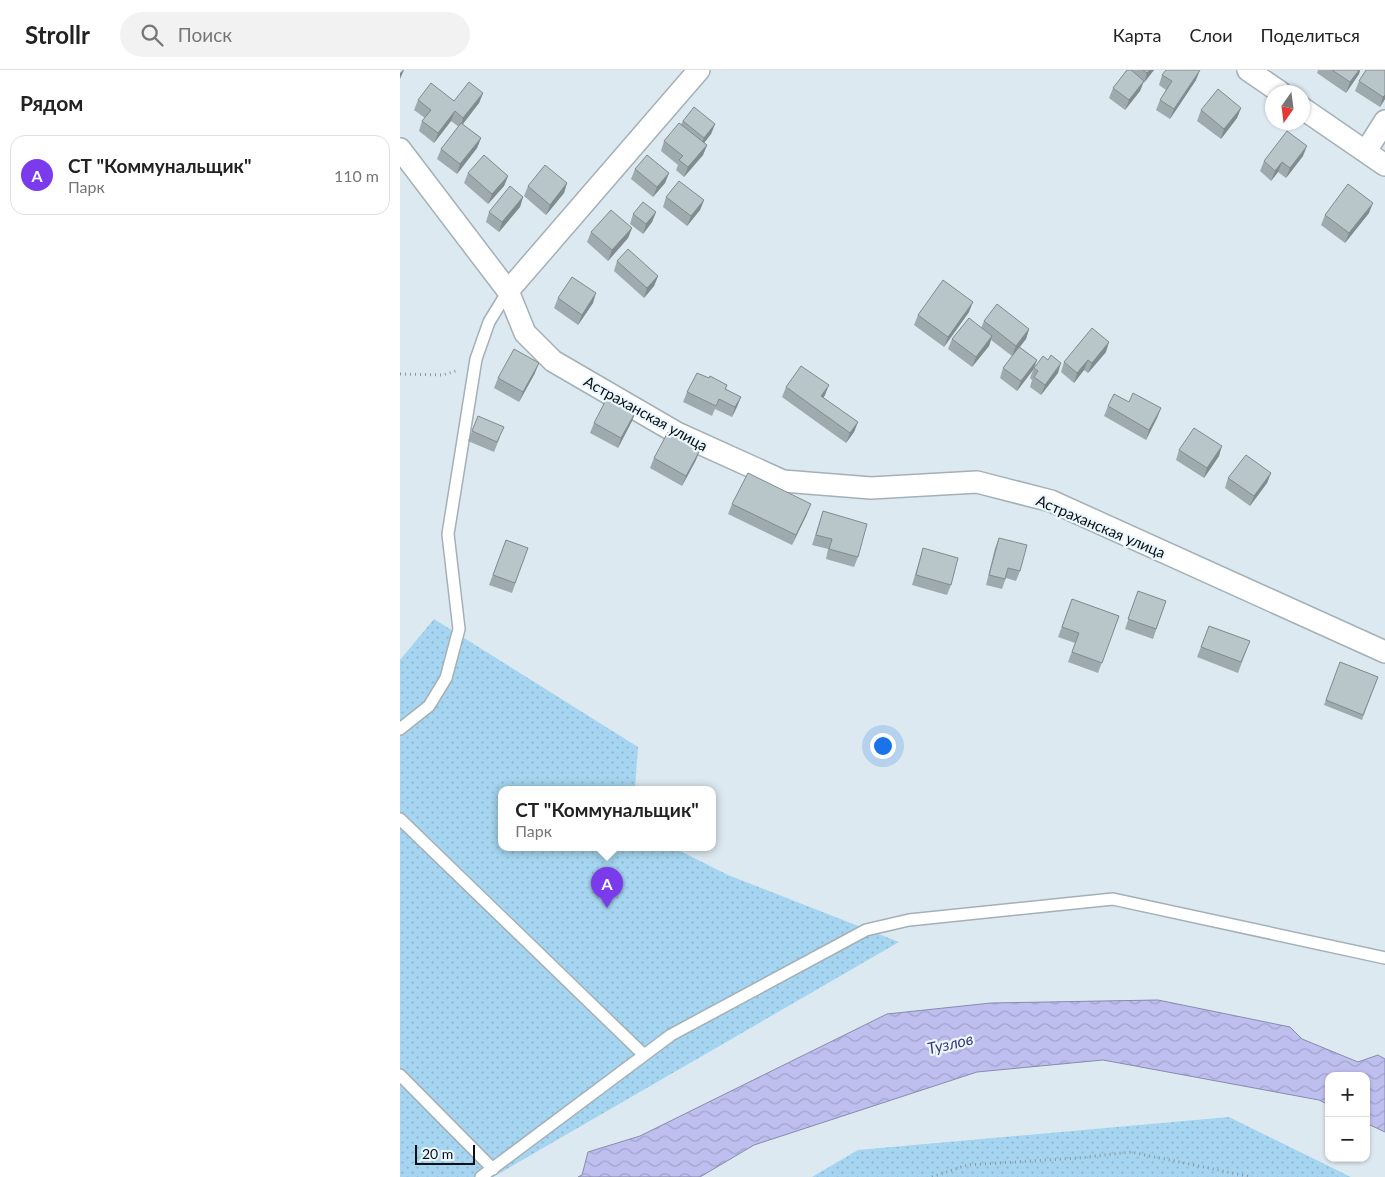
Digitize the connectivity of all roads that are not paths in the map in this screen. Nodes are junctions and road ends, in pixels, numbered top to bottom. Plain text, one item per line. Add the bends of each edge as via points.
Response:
1 (698, 70) edge
2 (1248, 70) edge
3 (1270, 85) edge
4 (1310, 113) edge
5 (1385, 121) edge
6 (400, 149) edge
7 (1366, 151) junction
8 (1385, 165) edge
9 (508, 291) junction
10 (1385, 652) edge
11 (400, 730) edge
12 (400, 819) edge
13 (1385, 958) edge
14 (644, 1055) junction
15 (400, 1075) edge
16 (493, 1169) junction
17 (481, 1177) edge

1 - 9 street
2 - 3 street
4 - 7 street
5 - 7 street
6 - 9 street, Астраханская улица
7 - 8 street
9 - 10 street, Астраханская улица via 525,333 553,361 677,433 783,481 871,488 977,482 1051,501
9 - 11 lane via 489,322 475,364 448,534 459,629 446,678 429,706
12 - 14 lane
13 - 14 lane via 1113,898 909,920 866,930 671,1035
14 - 16 lane
15 - 16 lane
16 - 17 lane

